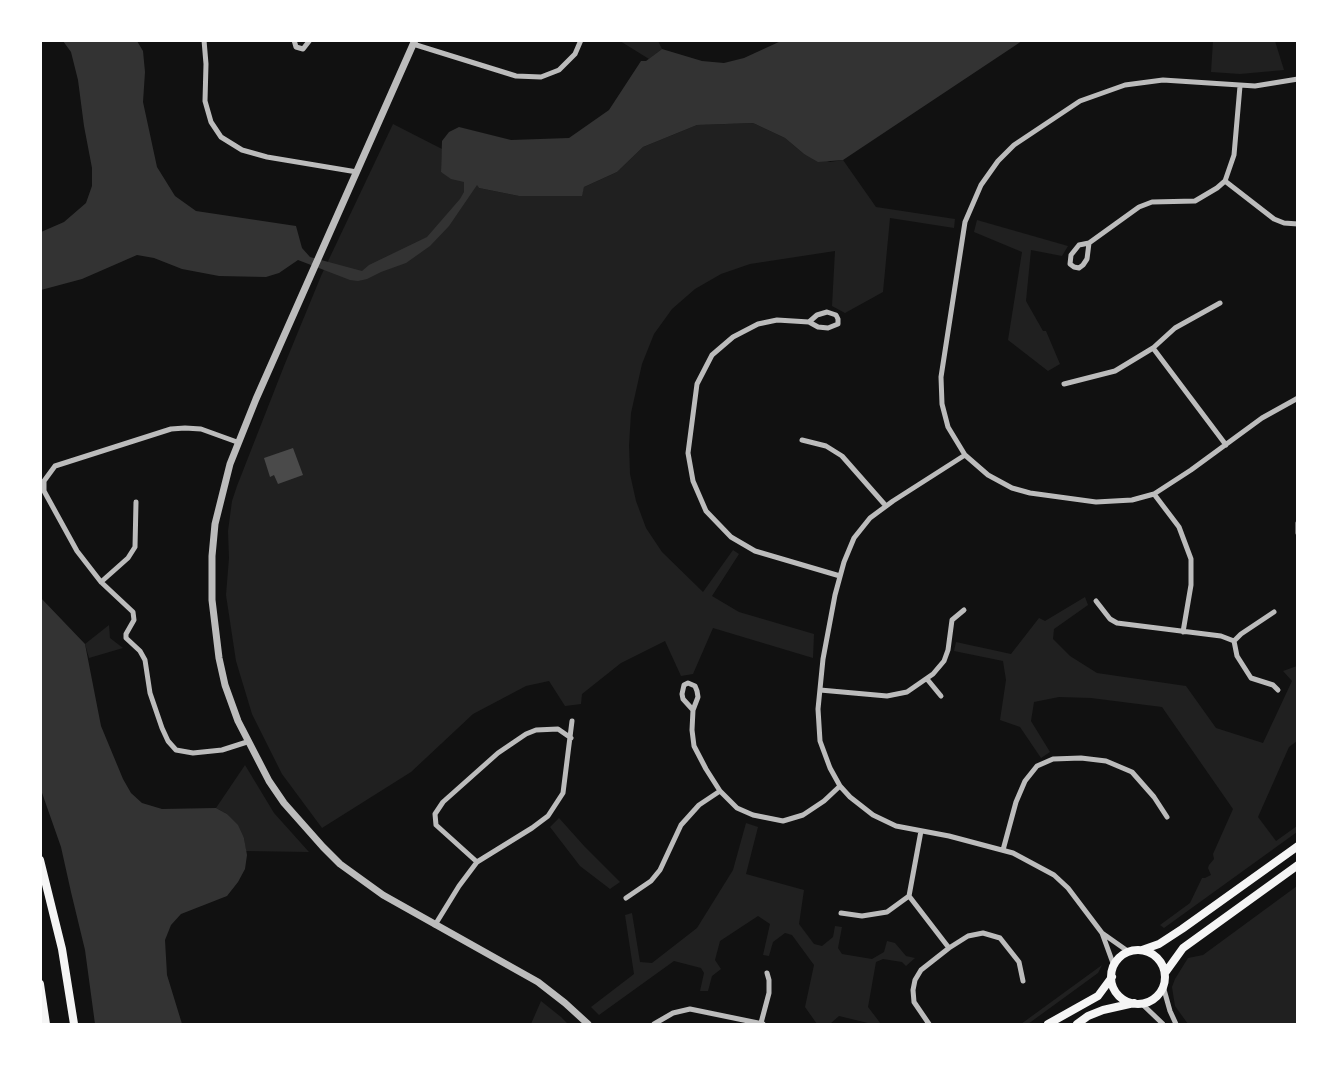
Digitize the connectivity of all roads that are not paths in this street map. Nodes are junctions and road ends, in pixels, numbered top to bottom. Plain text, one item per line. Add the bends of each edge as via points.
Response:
1 (204, 40) edge
2 (294, 40) edge
3 (310, 40) edge
4 (581, 40) edge
5 (414, 42) edge
6 (1298, 79) edge
7 (1240, 86) junction
8 (357, 172) junction
9 (1224, 181) junction
10 (1298, 224) edge
11 (1089, 243) junction
12 (1220, 303) dead end
13 (809, 322) junction
14 (1153, 348) junction
15 (1064, 384) dead end
16 (1298, 398) edge
17 (802, 440) dead end
18 (237, 442) junction
19 (1226, 445) junction
20 (965, 455) junction
21 (1154, 494) junction
22 (136, 502) dead end
23 (886, 506) junction
24 (1298, 523) edge
25 (1298, 533) edge
26 (840, 576) junction
27 (101, 582) junction
28 (1096, 601) dead end
29 (964, 610) dead end
30 (1274, 612) dead end
31 (1183, 632) junction
32 (1234, 641) junction
33 (927, 679) junction
34 (820, 690) junction
35 (1278, 690) dead end
36 (941, 696) dead end
37 (693, 710) junction
38 (572, 721) dead end
39 (571, 738) junction
40 (247, 742) junction
41 (840, 786) junction
42 (720, 791) junction
43 (1167, 817) dead end
44 (921, 831) junction
45 (1298, 846) edge
46 (1003, 850) junction
47 (40, 860) edge
48 (477, 862) junction
49 (1298, 866) edge
50 (909, 896) junction
51 (626, 898) dead end
52 (841, 913) dead end
53 (435, 925) junction
54 (1102, 933) junction
55 (949, 948) junction
56 (1142, 950) junction
57 (1129, 951) junction
58 (1114, 966) junction
59 (767, 973) dead end
60 (1165, 973) junction
61 (1112, 977) junction
62 (1023, 981) dead end
63 (40, 984) edge
64 (1163, 986) junction
65 (1138, 1003) junction
66 (46, 1024) edge
67 (74, 1024) edge
68 (588, 1024) edge
69 (654, 1024) edge
70 (762, 1024) edge
71 (929, 1024) edge
72 (1048, 1024) edge
73 (1077, 1024) edge
74 (1163, 1024) edge
75 (1176, 1024) edge

1 - 8 street via 205,101 211,122 221,137 242,150 267,157
2 - 3 street via 303,49
4 - 5 street via 575,54 559,70 541,77 516,76
5 - 8 street
6 - 7 street
7 - 9 street via 1234,155
7 - 20 street via 1163,80 1108,89 1080,101 1014,145 989,172 965,222 941,371 942,404 948,426
8 - 18 street
9 - 10 street via 1274,219
9 - 11 street via 1195,201 1152,202 1139,207
11 - 11 street via 1079,245 1070,264 1079,268 1083,265
12 - 14 street via 1175,328
13 - 13 street via 828,328 838,324 838,319 832,313 822,313
13 - 26 street via 777,320 758,324 733,337 712,355 698,384 688,453 693,481 706,512 730,537 755,551
14 - 15 street via 1115,371
14 - 19 street
16 - 19 street
17 - 23 street via 826,446 842,456
18 - 27 street via 201,429 171,429 55,466 44,481 44,491 77,551
18 - 40 street via 215,524 211,591 219,658
19 - 21 street
20 - 21 street via 994,479 1029,493 1114,503
20 - 23 street
21 - 31 street via 1179,527 1191,559
22 - 27 street via 135,547
23 - 26 street via 870,518 855,538
24 - 25 street
26 - 34 street
27 - 40 street via 133,612 135,620 126,638 145,660 150,693 162,728 176,750 222,750
28 - 31 street via 1117,623
29 - 33 street via 952,620 944,661
30 - 32 street
31 - 32 street
32 - 35 street via 1237,656 1251,678
33 - 34 street via 907,692 887,696
33 - 36 street
34 - 41 street via 820,741
37 - 37 street via 682,694 688,683 697,691
37 - 42 street via 694,746
38 - 39 street
39 - 48 street via 563,793 548,816
39 - 48 street via 558,729 526,734 493,757 443,802 435,814 436,825
40 - 53 street via 284,803 340,864 382,895
41 - 42 street via 803,815 783,821 737,808
41 - 44 street via 873,815 896,826
42 - 51 street via 699,805 681,825 651,881
43 - 46 street via 1132,772 1106,761 1053,759 1038,766 1025,782
44 - 46 street
44 - 50 street
45 - 56 main road via 1159,944
46 - 54 street via 1054,875
47 - 67 main road via 62,948
48 - 53 street
49 - 60 main road via 1183,948
50 - 52 street via 886,912 862,916
50 - 55 street
53 - 68 street via 537,982
54 - 57 street
54 - 58 street
55 - 62 street via 974,934 1000,938 1018,962
55 - 71 street via 921,970 915,980 914,1002
56 - 57 main road
56 - 60 main road via 1157,958
57 - 58 main road
58 - 61 main road
59 - 70 street via 770,987
60 - 64 main road
61 - 65 main road via 1121,997
61 - 72 main road via 1098,996
63 - 66 main road
64 - 65 main road via 1155,998
64 - 75 street
65 - 73 main road via 1103,1010
65 - 74 street
69 - 70 street via 690,1009

